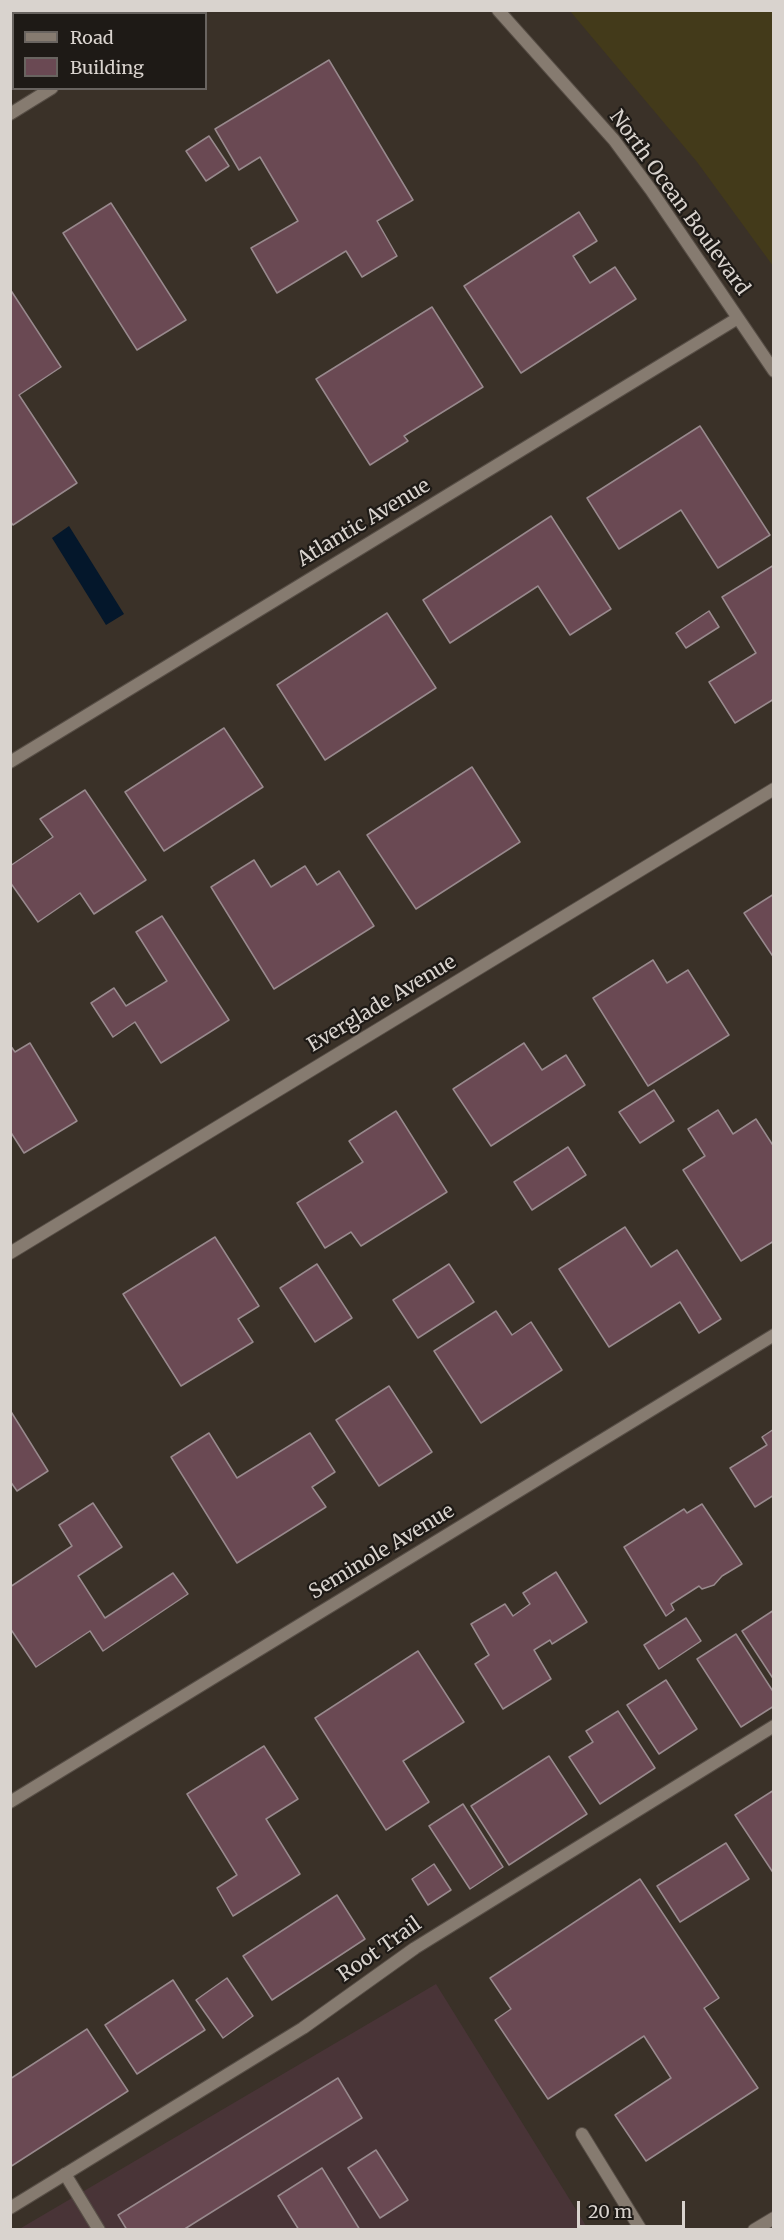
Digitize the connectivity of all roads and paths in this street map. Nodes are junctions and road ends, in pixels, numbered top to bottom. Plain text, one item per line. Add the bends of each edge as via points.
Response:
1 (498, 10) edge
2 (49, 90) edge
3 (10, 114) edge
4 (738, 318) junction
5 (774, 370) edge
6 (10, 762) edge
7 (774, 789) edge
8 (10, 1253) edge
9 (774, 1335) edge
10 (774, 1726) edge
11 (10, 1803) edge
12 (582, 2134) dead end
13 (65, 2174) junction
14 (10, 2208) edge
15 (774, 2218) edge
16 (99, 2229) edge
17 (641, 2229) edge
18 (754, 2229) edge

1 - 4 street, North Ocean Boulevard via 614,140
2 - 3 street
4 - 5 street, North Ocean Boulevard
4 - 6 street, Atlantic Avenue
7 - 8 street, Everglade Avenue
9 - 11 street, Seminole Avenue
10 - 13 street, Root Trail via 425,1941 303,2028
12 - 17 street
13 - 14 street, Root Trail
13 - 16 street
15 - 18 street

